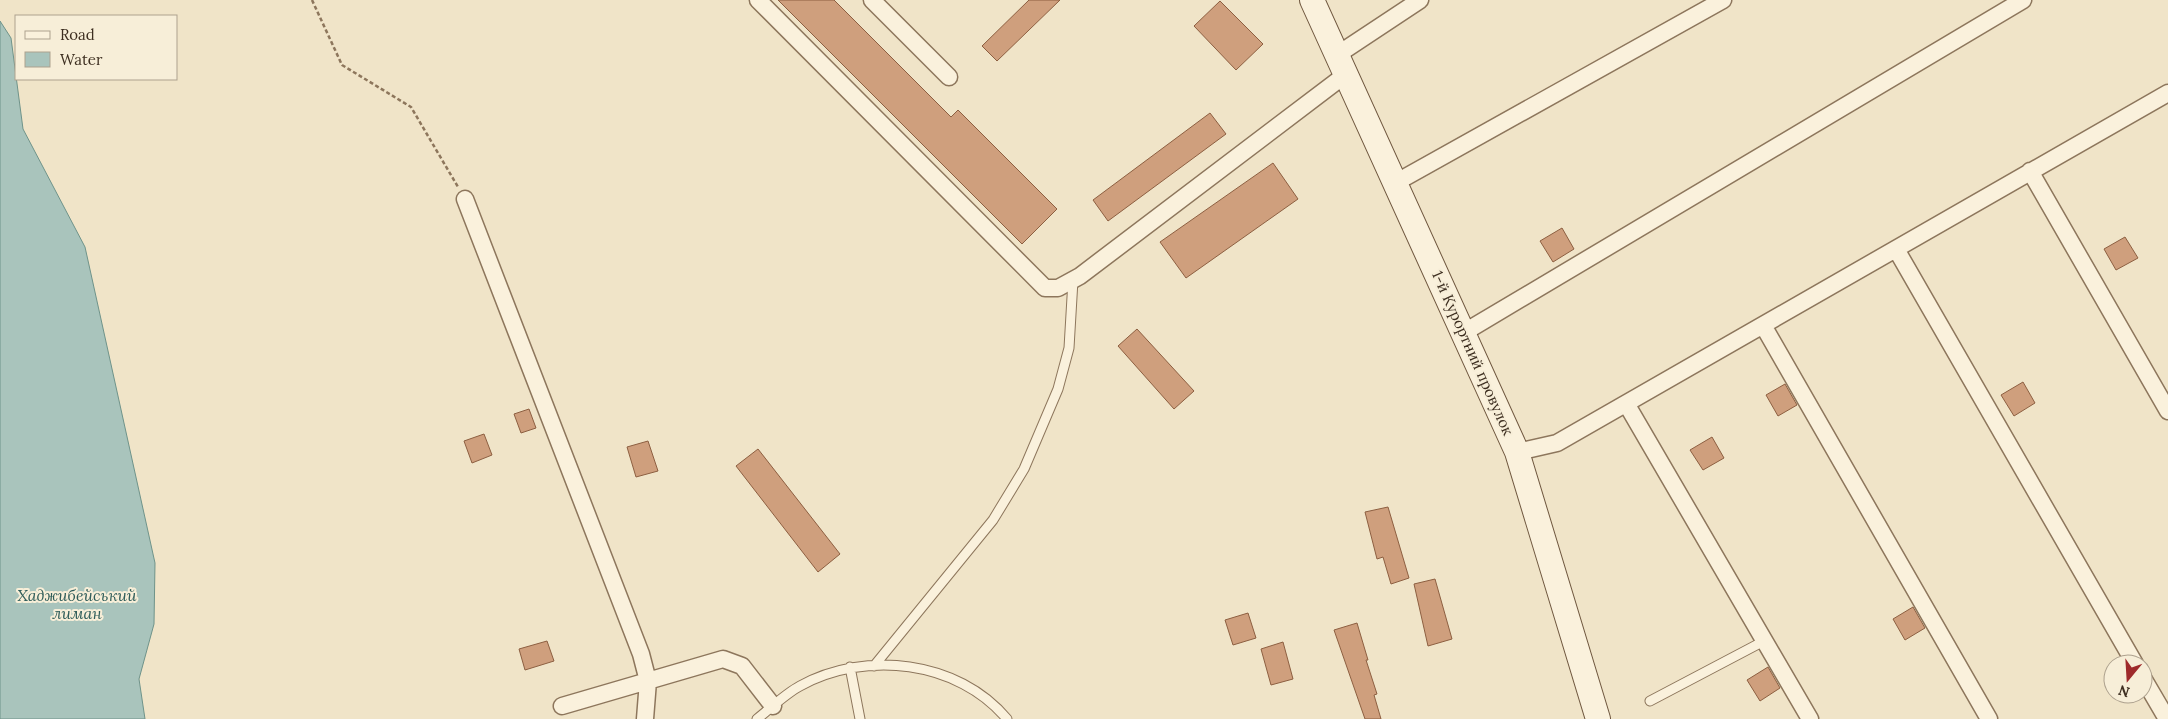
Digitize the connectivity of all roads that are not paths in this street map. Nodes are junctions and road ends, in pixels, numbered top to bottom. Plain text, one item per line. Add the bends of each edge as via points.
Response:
1 (758, 0) edge
2 (872, 0) edge
3 (1312, 0) edge
4 (1420, 0) edge
5 (1723, 0) edge
6 (2024, 0) edge
7 (1341, 65) junction
8 (949, 77) dead end
9 (2167, 95) edge
10 (2030, 171) junction
11 (1395, 183) junction
12 (465, 199) road end
13 (1896, 249) junction
14 (1073, 280) junction
15 (1764, 327) junction
16 (1463, 333) junction
17 (1627, 405) junction
18 (2168, 411) edge
19 (1517, 452) junction
20 (1764, 641) junction
21 (2129, 654) edge
22 (874, 666) junction
23 (850, 667) junction
24 (648, 681) junction
25 (2153, 696) edge
26 (1650, 701) dead end
27 (562, 706) dead end
28 (773, 706) junction
29 (2165, 717) edge
30 (645, 719) edge
31 (757, 719) edge
32 (860, 719) edge
33 (1007, 719) edge
34 (1598, 719) edge
35 (1810, 719) edge
36 (1989, 719) edge

1 - 14 street via 1045,288 1058,288
2 - 8 street
3 - 7 street, 1-й Курортний провулок
4 - 7 street
5 - 11 street
6 - 16 street
7 - 11 street, 1-й Курортний провулок
7 - 14 street
9 - 10 street
10 - 13 street
10 - 18 street
11 - 16 street, 1-й Курортний провулок
12 - 24 street via 641,654
13 - 15 street
13 - 21 street
14 - 22 lane via 1069,348 1058,389 1024,469 993,520
15 - 17 street
15 - 36 street
16 - 19 street, 1-й Курортний провулок
17 - 19 street via 1558,443
17 - 20 street
19 - 34 street, 1-й Курортний провулок
20 - 26 lane
20 - 35 street
22 - 23 lane
22 - 33 lane via 902,665 952,678 996,706
23 - 28 lane via 799,686
23 - 32 lane
24 - 27 street
24 - 28 street via 724,659 742,666
24 - 30 street
25 - 29 street
28 - 31 lane

